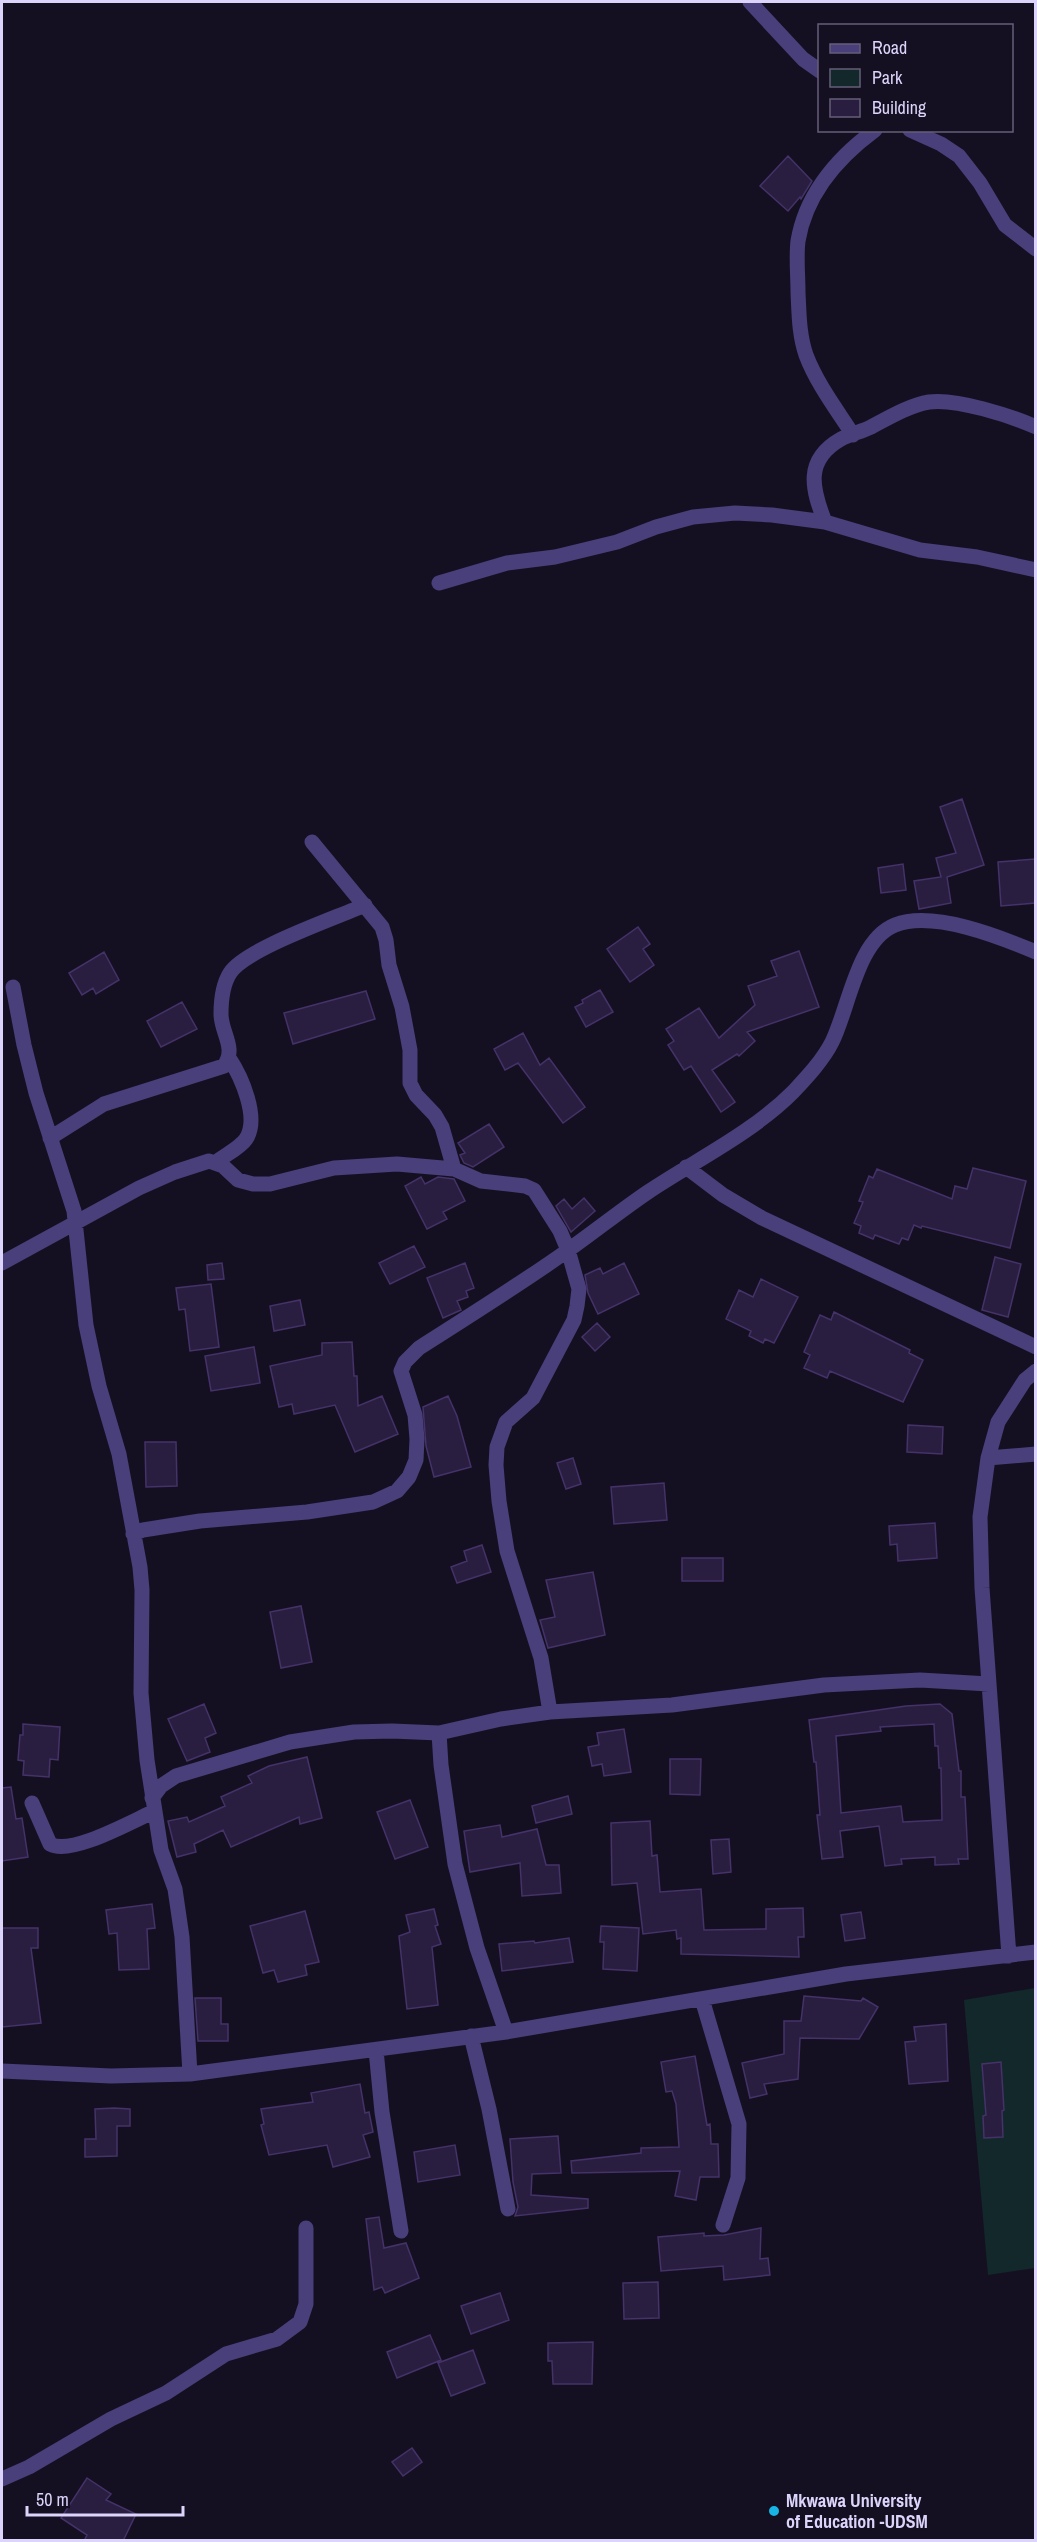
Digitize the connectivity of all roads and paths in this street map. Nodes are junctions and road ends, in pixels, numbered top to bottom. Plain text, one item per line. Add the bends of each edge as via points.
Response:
1 (750, 2) edge
2 (818, 69) edge
3 (872, 132) edge
4 (914, 132) edge
5 (1035, 249) edge
6 (1035, 427) edge
7 (853, 435) junction
8 (825, 522) junction
9 (1035, 570) edge
10 (439, 583) dead end
11 (312, 842) dead end
12 (365, 905) junction
13 (1035, 952) edge
14 (13, 987) dead end
15 (229, 1058) junction
16 (50, 1138) junction
17 (216, 1162) junction
18 (686, 1167) junction
19 (454, 1169) junction
20 (75, 1223) junction
21 (568, 1250) junction
22 (2, 1263) edge
23 (1035, 1347) edge
24 (1035, 1371) edge
25 (1035, 1454) edge
26 (988, 1458) junction
27 (133, 1534) junction
28 (989, 1684) junction
29 (550, 1712) junction
30 (439, 1733) junction
31 (32, 1803) dead end
32 (153, 1805) junction
33 (1035, 1952) edge
34 (1010, 1956) junction
35 (702, 1999) junction
36 (506, 2032) junction
37 (471, 2036) junction
38 (376, 2050) junction
39 (2, 2071) edge
40 (190, 2074) junction
41 (508, 2210) dead end
42 (723, 2225) dead end
43 (306, 2228) dead end
44 (401, 2230) dead end
45 (2, 2479) edge

1 - 2 street via 799,55
3 - 7 street via 830,169 804,215 798,242 799,326 807,356
4 - 5 street via 959,156 1005,225
6 - 7 street via 986,409 930,402
7 - 8 street via 825,450 816,465 813,486
8 - 9 street via 920,550
8 - 10 street via 754,514 693,517 656,526 617,542 555,557 507,563
11 - 12 street
12 - 15 street via 267,947 231,972 221,1016 230,1047
12 - 19 street via 382,927 386,940 410,1050 412,1090 442,1127
13 - 18 street via 943,922 913,921 883,932 863,960 842,1020 820,1061 765,1117
14 - 16 street via 24,1045
15 - 16 street via 224,1066 213,1071 104,1104
15 - 17 street via 244,1087 250,1129 246,1139
16 - 20 street
17 - 19 street via 238,1180 253,1184 362,1165
17 - 20 street via 200,1162 174,1172
18 - 21 street
18 - 23 street via 723,1196 762,1218
19 - 21 street via 481,1181 534,1190
20 - 22 street
20 - 27 street via 86,1325 119,1454
21 - 27 street via 419,1348 405,1362 401,1371 415,1415 416,1460 398,1491 373,1502 200,1521
21 - 29 street via 579,1289 574,1320 532,1398 506,1422 497,1447 496,1465 507,1551 541,1658
24 - 26 street via 998,1422
25 - 26 street
26 - 28 street via 980,1517
27 - 32 street via 142,1590 141,1693
28 - 29 street via 890,1680 672,1705
28 - 34 street
29 - 30 street
30 - 32 street via 372,1731 290,1742 176,1776 161,1786
30 - 36 street via 455,1864 477,1948
31 - 32 street via 50,1844 61,1848 94,1838
32 - 40 street via 182,1936
33 - 34 street
34 - 35 street via 846,1974
35 - 36 street
35 - 42 street via 739,2124 738,2178
36 - 37 street
37 - 38 street
37 - 41 street
38 - 40 street
38 - 44 street
39 - 40 street via 111,2076
43 - 45 street via 306,2304 300,2322 276,2339 226,2354 166,2393

